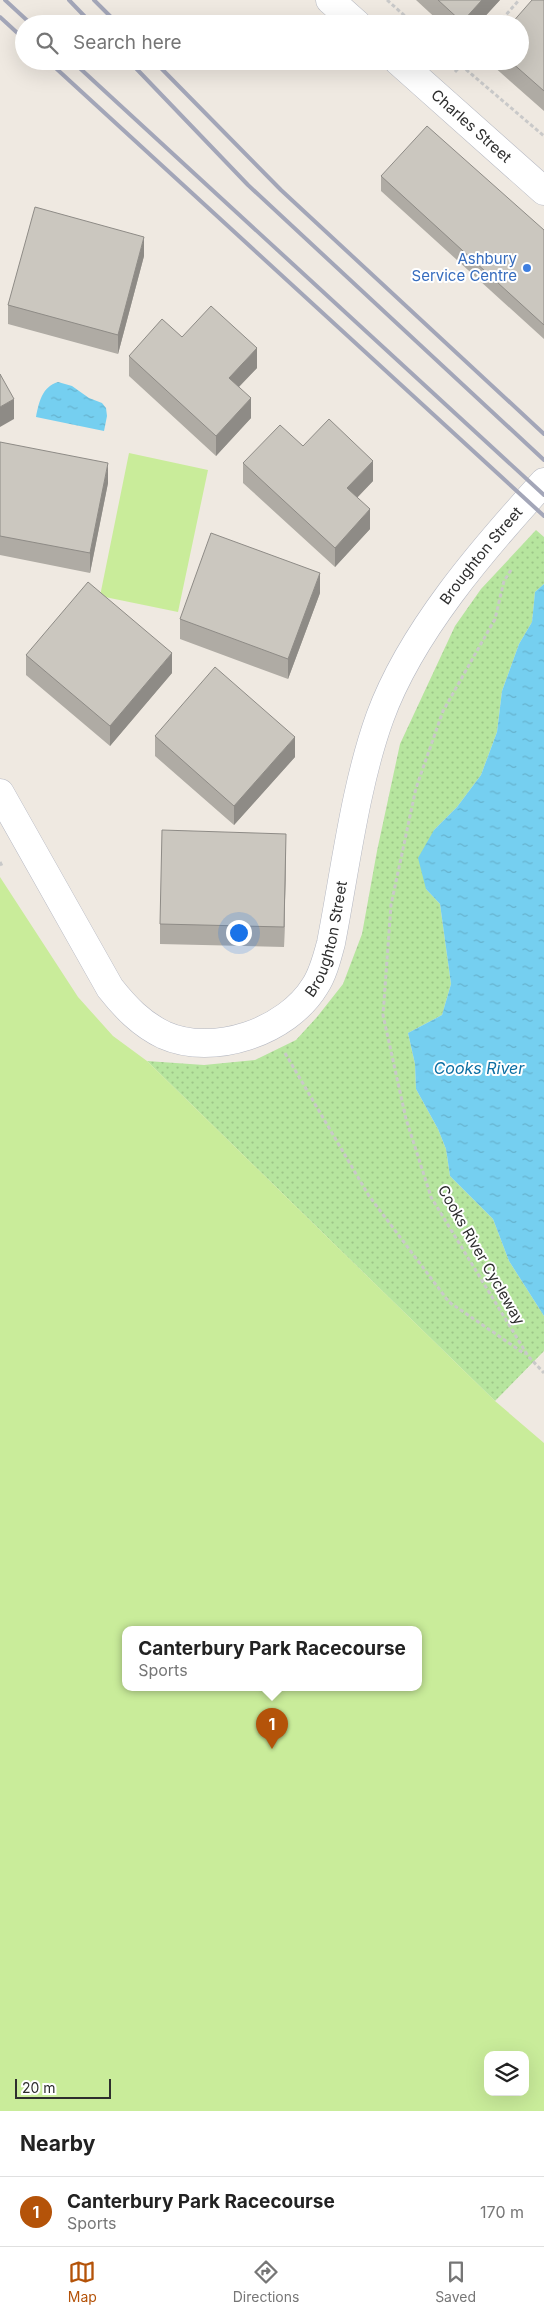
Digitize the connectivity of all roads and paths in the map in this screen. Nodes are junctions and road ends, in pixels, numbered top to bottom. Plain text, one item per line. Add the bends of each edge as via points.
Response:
1 (330, 0) edge
2 (387, 0) edge
3 (519, 0) edge
4 (346, 15) edge
5 (404, 15) edge
6 (506, 15) edge
7 (408, 70) edge
8 (467, 70) edge
9 (544, 136) edge
10 (544, 191) edge
11 (544, 482) edge
12 (513, 566) dead end
13 (0, 793) edge
14 (267, 1029) junction
15 (528, 1356) junction
16 (544, 1373) edge

1 - 4 street
2 - 5 path
3 - 6 path
7 - 10 street, Charles Street
8 - 9 path
11 - 14 street, Broughton Street via 501,529 433,619 394,684 366,766 324,966 316,986 303,1001
12 - 15 path, Cooks River Cycleway via 504,581 496,620 443,711 416,788 391,904 383,1015 406,1119 431,1196
13 - 14 street, Broughton Street via 110,988 138,1019 165,1035 188,1041 242,1038
14 - 15 path via 284,1052 369,1196 449,1302
15 - 16 path, Cooks River Cycleway

